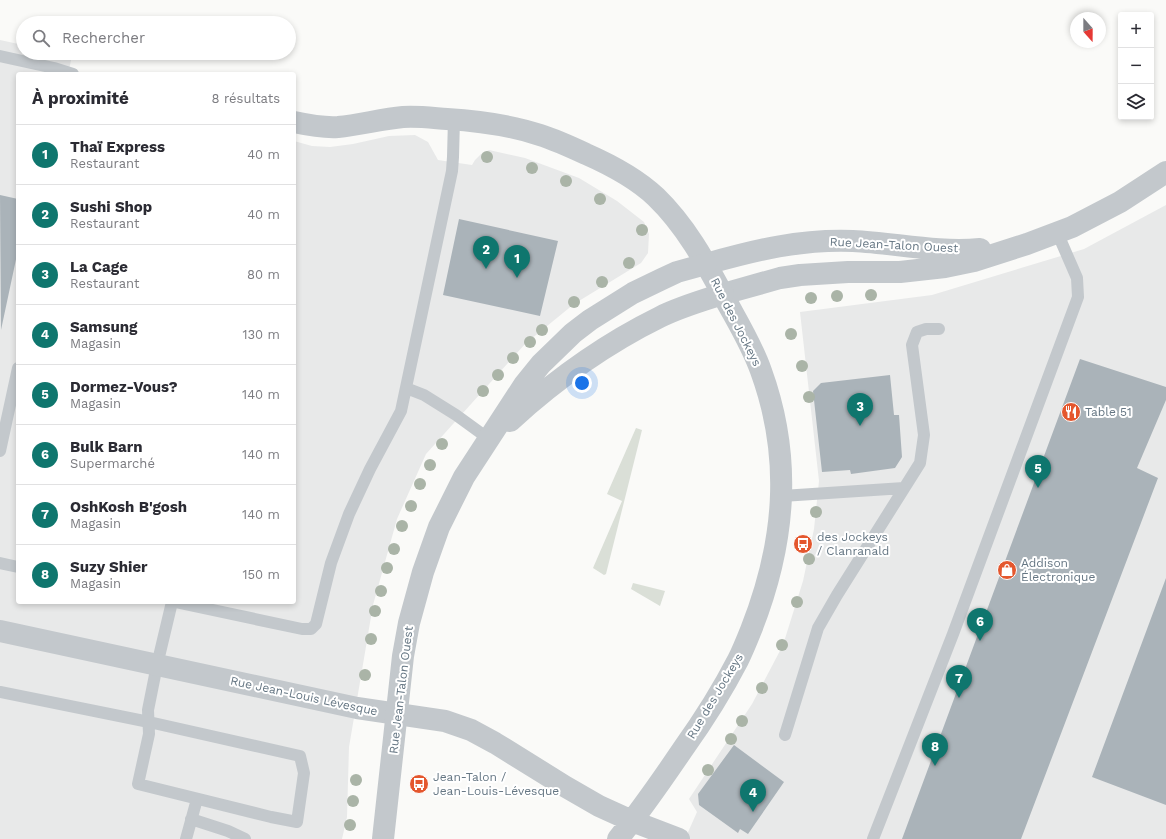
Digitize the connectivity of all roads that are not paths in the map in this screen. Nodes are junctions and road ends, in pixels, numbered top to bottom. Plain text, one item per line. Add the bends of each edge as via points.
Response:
1 (0, 56) edge
2 (16, 60) edge
3 (18, 60) edge
4 (67, 72) edge
5 (454, 120) junction
6 (296, 122) edge
7 (1166, 172) edge
8 (1058, 232) junction
9 (706, 264) junction
10 (723, 294) junction
11 (939, 329) dead end
12 (16, 377) edge
13 (406, 388) junction
14 (489, 439) junction
15 (0, 451) edge
16 (904, 488) junction
17 (782, 496) junction
18 (0, 563) edge
19 (16, 567) edge
20 (172, 604) edge
21 (183, 604) edge
22 (0, 631) edge
23 (157, 665) junction
24 (0, 692) edge
25 (397, 714) junction
26 (149, 722) junction
27 (785, 735) dead end
28 (197, 799) junction
29 (191, 819) junction
30 (632, 821) junction
31 (186, 839) edge
32 (245, 839) edge
33 (383, 839) edge
34 (618, 839) edge
35 (679, 839) edge
36 (873, 839) edge

1 - 2 lane
3 - 4 lane
5 - 6 street, Rue des Jockeys via 404,117 335,128
5 - 9 street, Rue des Jockeys via 504,125 541,135 589,155 627,175 666,207
5 - 13 lane via 452,171
7 - 8 street, Rue Jean-Talon Ouest via 1120,202
8 - 9 street, Rue Jean-Talon Ouest via 972,250 944,250 865,242 808,242 770,248
8 - 10 street, Rue Jean-Talon Ouest via 974,261 945,267 780,278
8 - 36 lane via 1077,278 1078,297 953,634
9 - 10 street, Rue des Jockeys
9 - 14 street, Rue Jean-Talon Ouest via 677,272 633,293 573,333 541,364 524,385
10 - 14 street, Rue Jean-Talon Ouest via 660,317 609,345 570,371
10 - 17 street, Rue des Jockeys via 756,358 770,398 779,446
11 - 16 lane via 926,328 917,332 912,345 924,436 920,463
12 - 15 lane
13 - 14 lane via 439,404
13 - 21 lane via 401,411 348,514 331,563 317,621 311,629
14 - 25 street, Rue Jean-Talon Ouest via 449,506 422,572 403,656
16 - 17 lane
16 - 27 lane via 818,628
17 - 30 street, Rue des Jockeys via 770,574 740,658 697,728
18 - 19 lane
20 - 23 lane
22 - 23 street, Rue Jean-Louis Lévesque
23 - 25 street, Rue Jean-Louis Lévesque via 357,708
23 - 26 lane via 148,710
24 - 26 lane
25 - 30 street, Rue Jean-Louis Lévesque via 438,720 471,730 599,806
25 - 33 street, Rue Jean-Talon Ouest
26 - 28 lane via 149,734 138,784
26 - 28 lane via 300,756 304,773 298,822
28 - 29 lane
29 - 31 lane
29 - 32 lane
30 - 34 street, Rue des Jockeys
30 - 35 street, Rue Jean-Louis Lévesque

